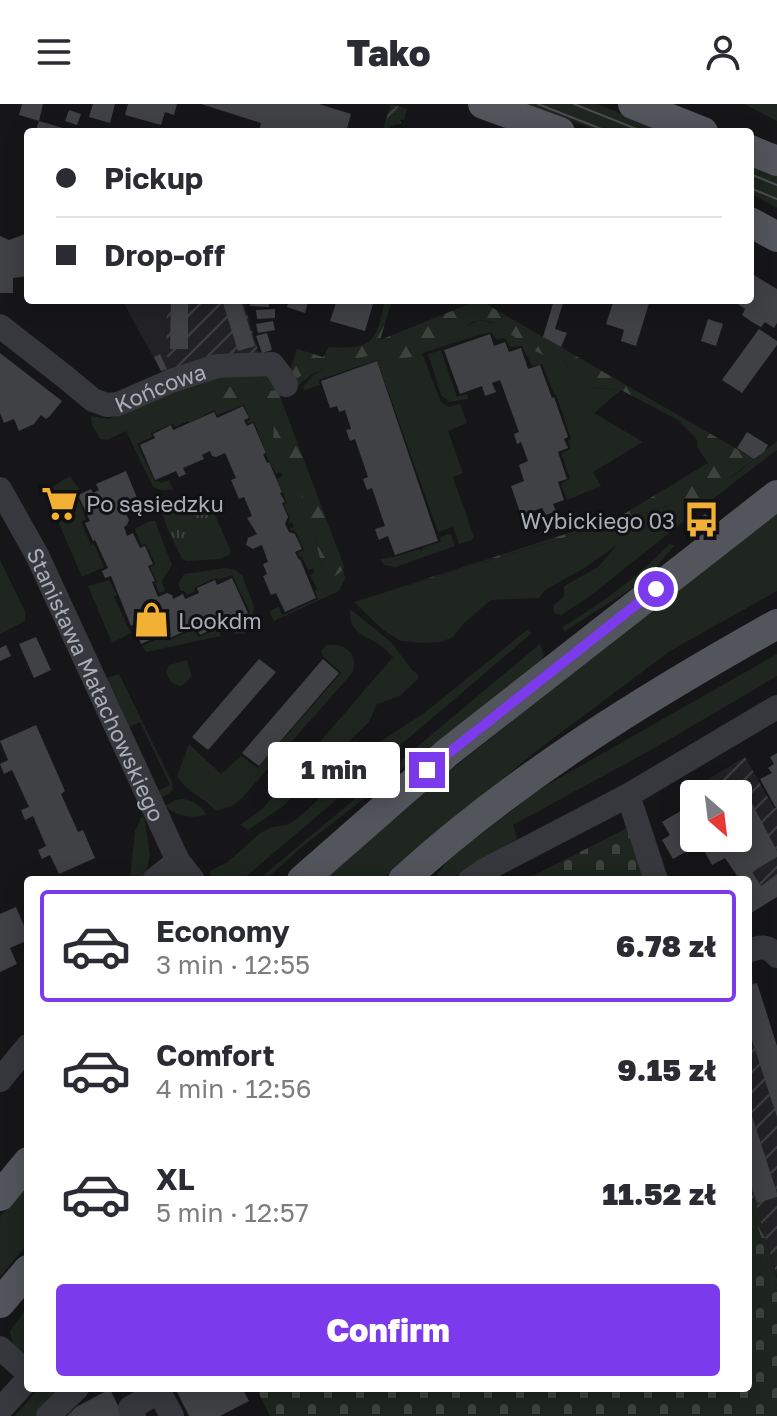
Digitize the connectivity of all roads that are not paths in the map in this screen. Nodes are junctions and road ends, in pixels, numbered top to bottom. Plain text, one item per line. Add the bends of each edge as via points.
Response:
1 (483, 104) edge
2 (641, 106) edge
3 (549, 128) edge
4 (693, 128) edge
5 (754, 152) edge
6 (777, 161) edge
7 (754, 224) edge
8 (777, 237) edge
9 (0, 326) edge
10 (286, 385) dead end
11 (0, 489) edge
12 (777, 495) edge
13 (777, 624) edge
14 (777, 707) edge
15 (627, 796) junction
16 (433, 852) junction
17 (186, 871) edge
18 (307, 876) edge
19 (407, 876) edge
20 (423, 876) edge
21 (476, 876) edge
22 (655, 876) edge
23 (752, 949) edge
24 (777, 956) edge
25 (24, 1051) edge
26 (0, 1080) edge
27 (24, 1167) edge
28 (0, 1196) edge
29 (24, 1275) edge
30 (0, 1303) edge
31 (0, 1348) edge
32 (24, 1372) edge
33 (24, 1381) edge
34 (73, 1392) edge
35 (155, 1392) edge
36 (159, 1392) edge
37 (0, 1410) edge
38 (48, 1416) edge
39 (134, 1416) edge
40 (172, 1416) edge

1 - 3 main road
2 - 4 main road
5 - 6 main road
7 - 8 main road
9 - 10 street, Końcowa via 93,400 107,405 217,366 272,364
11 - 17 street, Stanisława Małachowskiego via 37,555
12 - 18 main road via 448,752
13 - 16 main road via 636,705 509,792
14 - 15 street
15 - 21 street
15 - 22 street
16 - 19 main road
16 - 20 street
23 - 24 street via 767,947
25 - 26 street
27 - 28 main road
29 - 30 main road
31 - 32 street
33 - 37 street
34 - 38 street
35 - 39 street via 130,1408
36 - 40 street

